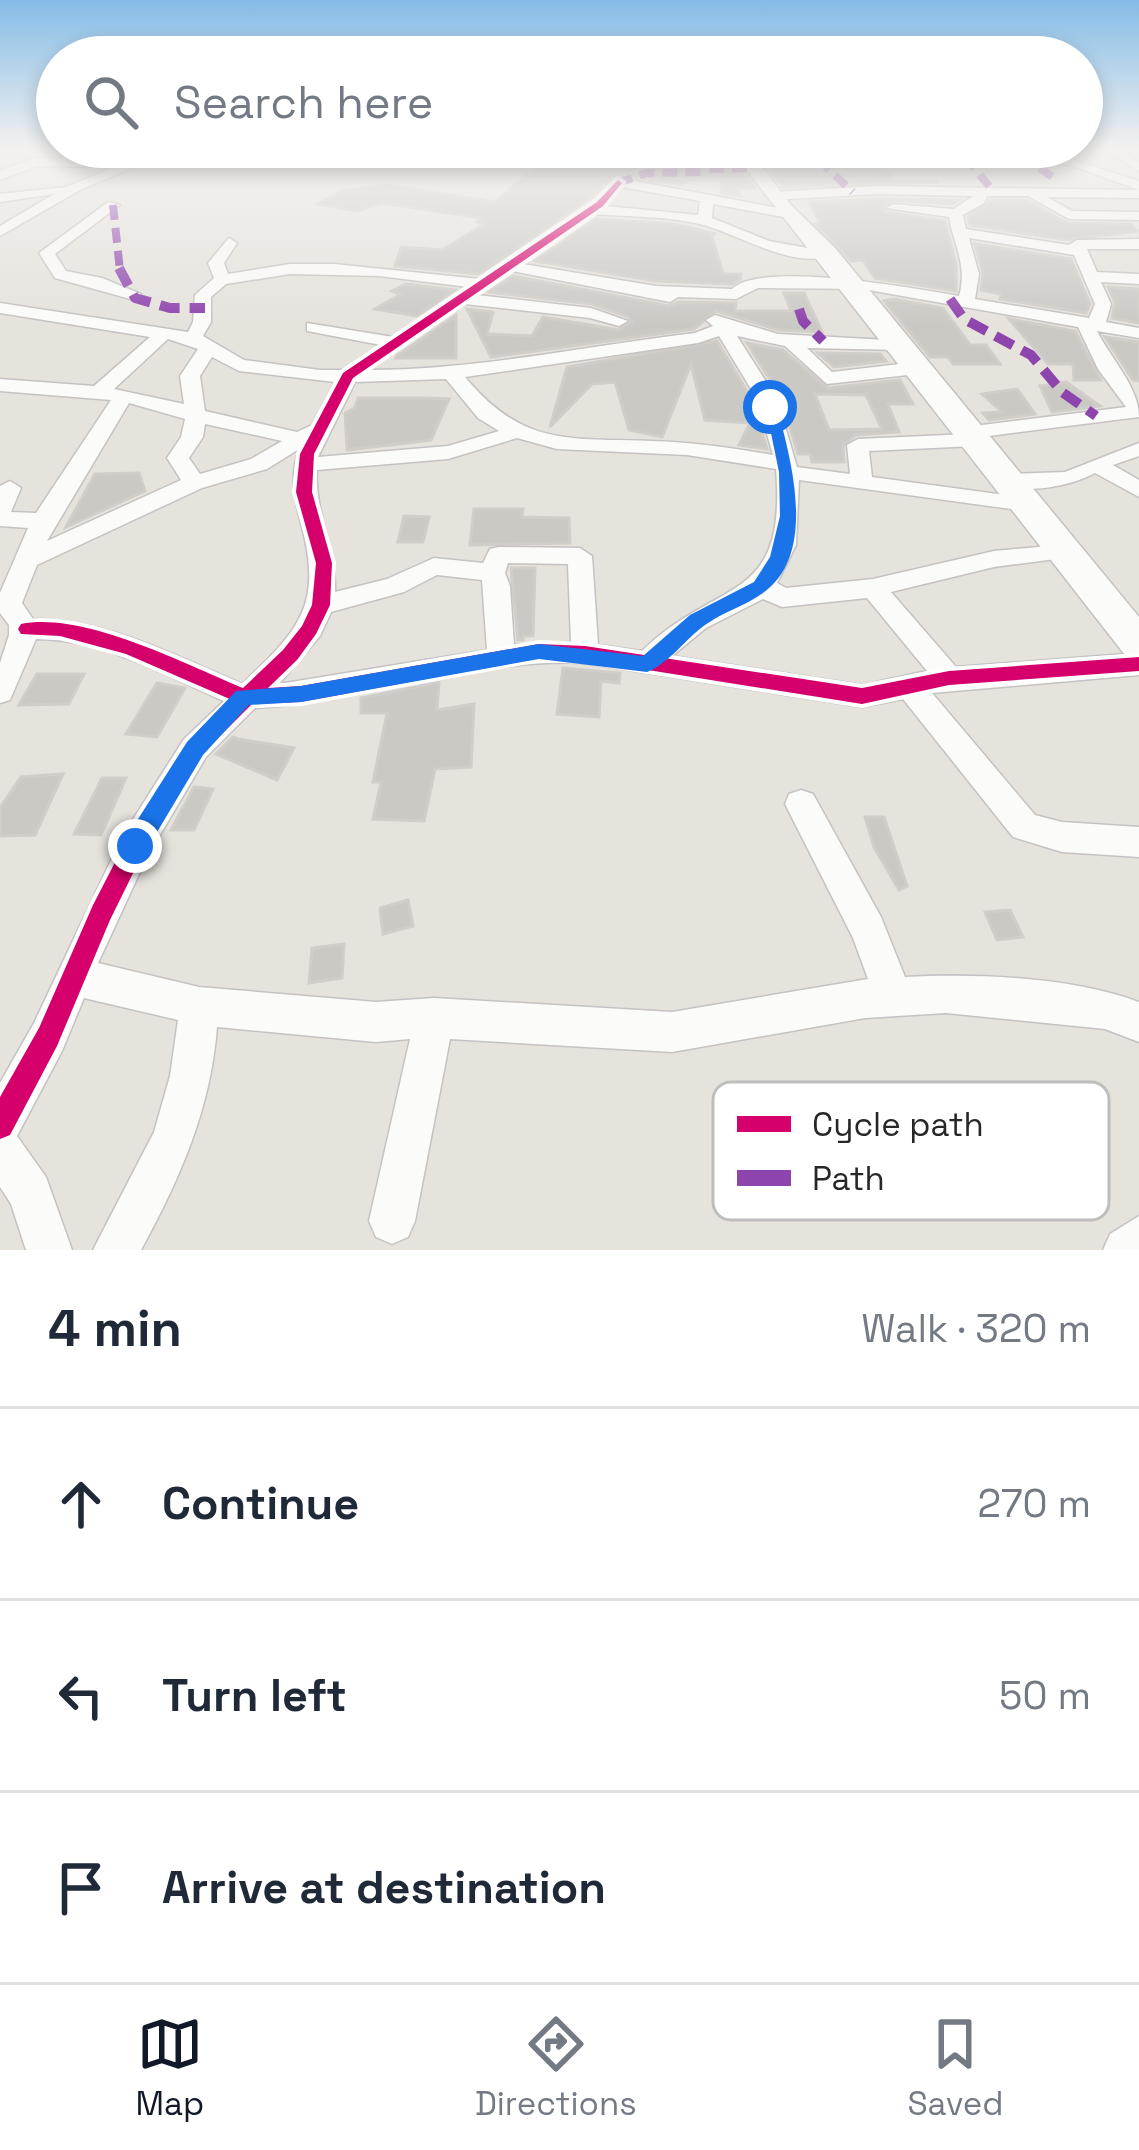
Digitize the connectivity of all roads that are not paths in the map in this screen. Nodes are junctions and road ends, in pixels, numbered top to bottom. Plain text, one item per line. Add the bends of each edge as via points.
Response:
1 (40, 208) edge
2 (108, 208) edge
3 (702, 208) edge
4 (784, 208) edge
5 (897, 208) edge
6 (964, 208) edge
7 (1059, 208) edge
8 (592, 209) joint
9 (956, 213) junction
10 (1139, 216) edge
11 (705, 220) junction
12 (0, 232) edge
13 (957, 232) junction
14 (229, 243) dead end
15 (1139, 244) edge
16 (1079, 251) junction
17 (827, 253) junction
18 (510, 266) junction
19 (1090, 276) junction
20 (220, 278) junction
21 (1139, 279) edge
22 (849, 284) junction
23 (656, 290) junction
24 (474, 292) junction
25 (135, 298) dead end
26 (966, 301) junction
27 (0, 308) edge
28 (620, 321) dead end
29 (1090, 323) junction
30 (313, 327) dead end
31 (725, 328) junction
32 (1139, 333) edge
33 (163, 334) junction
34 (789, 340) junction
35 (392, 342) junction
36 (201, 343) junction
37 (908, 357) junction
38 (447, 370) junction
39 (348, 376) junction
40 (0, 385) edge
41 (111, 394) junction
42 (1139, 411) edge
43 (196, 416) junction
44 (514, 431) junction
45 (976, 440) junction
46 (309, 445) junction
47 (1139, 449) edge
48 (1095, 464) junction
49 (786, 468) junction
50 (194, 483) junction
51 (862, 484) junction
52 (1139, 490) edge
53 (1017, 493) junction
54 (3, 506) edge
55 (43, 521) junction
56 (1063, 550) junction
57 (25, 561) junction
58 (492, 573) junction
59 (760, 586) junction
60 (873, 588) junction
61 (321, 605) junction
62 (12, 613) edge
63 (1139, 645) edge
64 (585, 653) junction
65 (501, 657) junction
66 (647, 664) junction
67 (1139, 664) edge
68 (949, 678) junction
69 (911, 688) junction
70 (0, 692) edge
71 (244, 697) junction
72 (801, 804) dead end
73 (1139, 842) edge
74 (73, 976) junction
75 (894, 997) junction
76 (199, 1006) junction
77 (434, 1018) junction
78 (1139, 1022) edge
79 (0, 1125) edge
80 (0, 1148) edge
81 (392, 1221) dead end
82 (1139, 1239) edge
83 (49, 1250) edge
84 (116, 1250) edge
85 (1126, 1250) edge

1 - 12 street
2 - 25 street via 47,253 61,275
3 - 11 street
4 - 17 street
5 - 9 street
6 - 9 street
7 - 10 street
8 - 11 street
8 - 18 street
9 - 13 street
11 - 17 street via 758,243
13 - 16 street
13 - 26 street via 975,277
14 - 20 street via 216,263
15 - 16 street via 1079,244
16 - 19 street
17 - 22 street
18 - 23 street
18 - 24 street
19 - 21 street
19 - 29 street via 1103,304
20 - 24 street via 367,269
20 - 36 street via 203,295
22 - 23 street via 758,283 736,294
22 - 26 street
22 - 37 street
23 - 31 street
24 - 28 street
24 - 35 street
26 - 29 street
27 - 33 street
29 - 32 street
29 - 42 street via 1107,369
30 - 35 street
31 - 34 street
31 - 38 street via 667,343
31 - 49 street via 766,395
33 - 36 street
33 - 41 street
34 - 37 street
34 - 37 street via 827,378
35 - 39 street
36 - 39 street via 258,368
36 - 43 street via 190,376
37 - 45 street
38 - 39 street
38 - 44 street via 485,414
39 - 46 street
40 - 41 street
41 - 43 street
41 - 55 street
42 - 45 street via 982,431
43 - 46 street
43 - 50 street via 178,458
44 - 46 street via 497,443 413,458
44 - 49 street via 559,447 672,448
45 - 51 street via 858,445
45 - 53 street
46 - 50 street
46 - 61 street via 304,491 324,563
47 - 48 street
48 - 52 street
48 - 53 street
49 - 51 street
49 - 59 street via 779,557
50 - 57 street
51 - 53 street
53 - 56 street
54 - 55 street
55 - 57 street
56 - 60 street
56 - 63 street
57 - 62 street
58 - 61 street via 434,566 395,586
58 - 64 street via 499,555 580,556
58 - 65 street
59 - 60 street via 782,598
59 - 66 street via 697,620
60 - 68 street
61 - 71 street via 290,655
62 - 70 street
62 - 71 street via 132,650
64 - 65 street
64 - 66 street
65 - 71 street
66 - 69 street via 855,696
67 - 68 street
68 - 69 street
69 - 73 street via 1025,827
71 - 74 street via 195,748 158,807
72 - 75 street
74 - 76 street
74 - 79 street
75 - 77 street via 672,1032
75 - 78 street via 990,995
76 - 77 street via 376,1022
76 - 84 street via 177,1139
77 - 81 street
80 - 83 street via 30,1193
82 - 85 street

